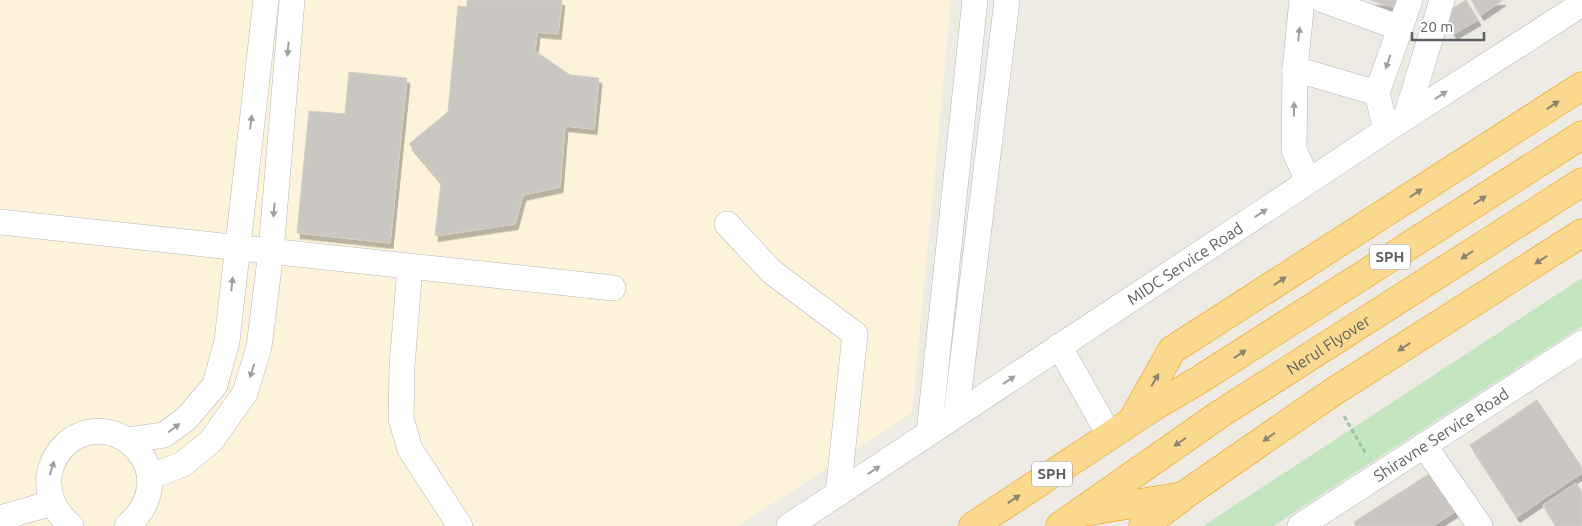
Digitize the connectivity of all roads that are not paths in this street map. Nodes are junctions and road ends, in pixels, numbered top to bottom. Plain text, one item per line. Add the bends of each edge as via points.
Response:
1 (266, 0) edge
2 (292, 0) edge
3 (974, 0) edge
4 (1008, 0) edge
5 (1302, 0) edge
6 (1323, 0) edge
7 (1410, 0) edge
8 (1442, 0) edge
9 (1582, 4) edge
10 (1400, 28) junction
11 (1295, 69) junction
12 (1582, 86) edge
13 (1377, 93) junction
14 (1396, 123) junction
15 (1582, 134) edge
16 (1308, 181) junction
17 (1582, 182) edge
18 (0, 222) edge
19 (726, 224) dead end
20 (1582, 233) edge
21 (236, 248) junction
22 (271, 252) junction
23 (410, 267) junction
24 (613, 288) dead end
25 (1582, 343) edge
26 (1059, 346) junction
27 (956, 415) junction
28 (1120, 429) junction
29 (929, 433) junction
30 (128, 440) junction
31 (1424, 445) junction
32 (150, 477) junction
33 (838, 494) junction
34 (1183, 496) junction
35 (52, 503) junction
36 (0, 518) edge
37 (1069, 520) edge
38 (71, 526) edge
39 (127, 526) edge
40 (460, 526) edge
41 (789, 526) edge
42 (973, 526) edge
43 (1143, 526) edge
44 (1300, 526) edge
45 (1480, 526) edge

21 -> 1 street
2 -> 22 street
3 - 29 street
4 - 27 street
11 -> 5 street
6 - 10 street
7 - 10 street
8 - 14 street
14 -> 9 street, MIDC Service Road
10 -> 13 street
11 - 13 street
16 -> 11 street via 1294,150
28 -> 12 highway via 1172,350
13 - 14 street
14 - 16 street, MIDC Service Road
28 -> 15 highway, SPH
26 -> 16 street, MIDC Service Road
17 -> 37 highway, Nerul Flyover / SPH via 1220,414
18 - 21 street
19 - 33 street via 772,272 855,334
20 -> 34 highway via 1330,394
21 - 22 street
30 -> 21 street via 164,435 187,418 215,385 226,341
22 - 23 street
22 -> 32 street via 259,347 245,393 211,441 184,464
23 - 24 street
23 - 40 street via 402,366 402,419 410,449
25 - 31 street, Shiravne Service Road
27 -> 26 street, MIDC Service Road
26 - 28 street
27 - 29 street, MIDC Service Road
42 -> 28 highway, SPH
33 -> 29 street, MIDC Service Road
30 - 32 street via 139,450
35 -> 30 street via 48,489 49,474 62,448 86,433 115,434
31 - 44 street, Shiravne Service Road
31 - 45 street
32 - 39 street via 150,492 145,506
33 - 41 street, MIDC Service Road
34 - 37 highway
34 - 43 highway
35 - 36 street
35 - 38 street

